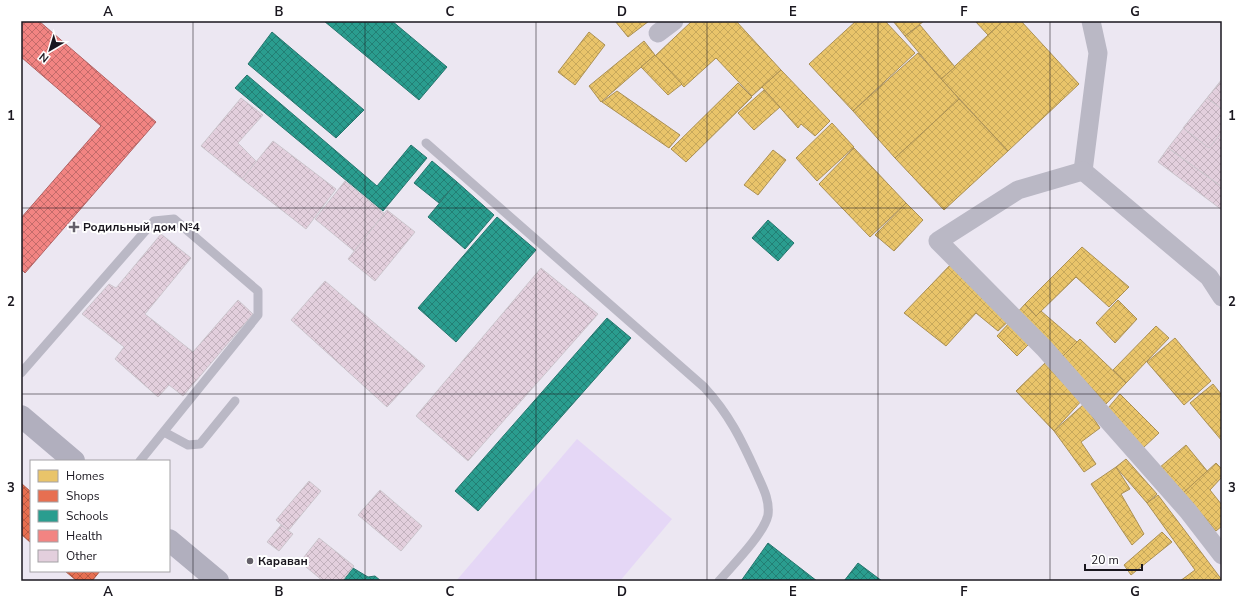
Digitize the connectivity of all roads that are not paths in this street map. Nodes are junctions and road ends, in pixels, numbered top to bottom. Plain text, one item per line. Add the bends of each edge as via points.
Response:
1 (674, 21) edge
2 (1091, 21) edge
3 (658, 33) dead end
4 (426, 143) dead end
5 (1083, 171) junction
6 (1215, 274) edge
7 (1222, 297) edge
8 (21, 373) edge
9 (235, 401) dead end
10 (21, 416) edge
11 (164, 432) junction
12 (73, 460) edge
13 (141, 460) edge
14 (170, 541) edge
15 (1222, 555) edge
16 (218, 581) edge
17 (719, 581) edge

1 - 3 street
2 - 5 street via 1098,53
4 - 17 lane via 717,400 739,434 768,500 768,516 760,532
5 - 6 street
5 - 15 street via 1018,190 938,242 1044,348 1188,511
6 - 7 street
8 - 11 lane via 154,221 174,219 258,290 258,315
9 - 11 lane via 200,444 188,445
10 - 12 main road
11 - 13 lane
14 - 16 main road

